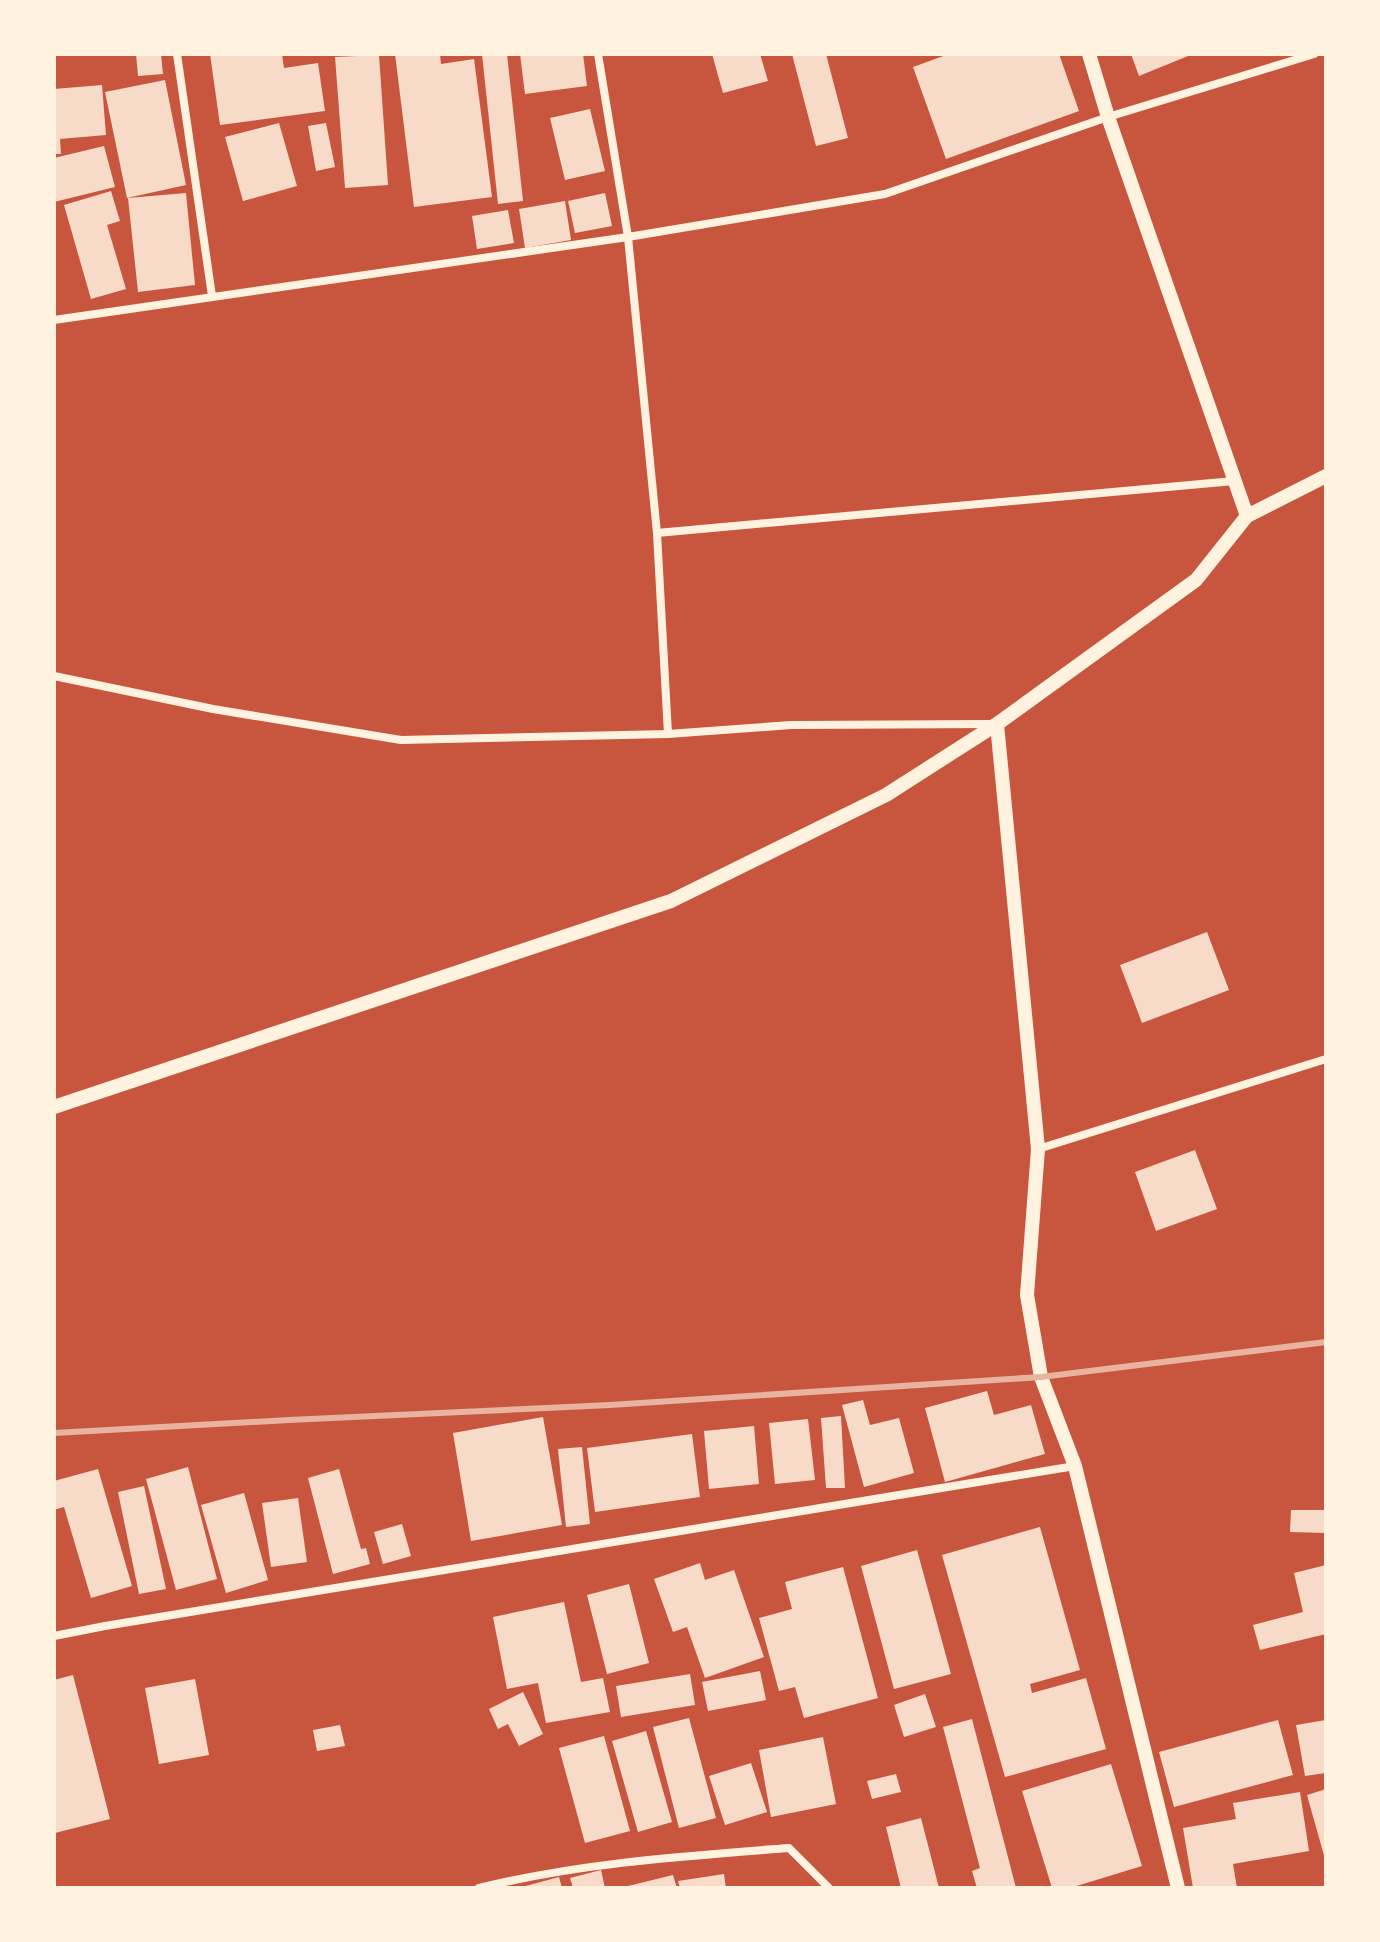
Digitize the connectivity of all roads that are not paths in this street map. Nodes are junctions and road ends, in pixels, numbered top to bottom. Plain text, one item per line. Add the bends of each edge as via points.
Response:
1 (177, 54) edge
2 (598, 54) edge
3 (1089, 54) edge
4 (1314, 54) edge
5 (1108, 117) junction
6 (628, 237) junction
7 (212, 296) junction
8 (54, 320) edge
9 (1326, 476) edge
10 (1234, 481) junction
11 (1247, 516) junction
12 (657, 533) junction
13 (54, 676) edge
14 (997, 724) junction
15 (668, 734) junction
16 (1326, 1059) edge
17 (54, 1107) edge
18 (1038, 1149) junction
19 (1075, 1466) junction
20 (54, 1636) edge
21 (1173, 1887) edge
22 (479, 1888) edge
23 (829, 1888) edge

1 - 7 street
2 - 6 street
3 - 5 street
4 - 5 street
5 - 6 street via 885,194
5 - 10 street
6 - 7 street
6 - 12 street
7 - 8 street
9 - 11 street
10 - 11 street
10 - 12 street
11 - 14 street via 1196,580
12 - 15 street
13 - 15 street via 401,740
14 - 15 street via 791,725
14 - 17 street via 886,795 671,901
14 - 18 street
16 - 18 street
18 - 19 street via 1027,1295 1041,1377
19 - 20 street
19 - 21 street
22 - 23 street via 644,1860 789,1848

